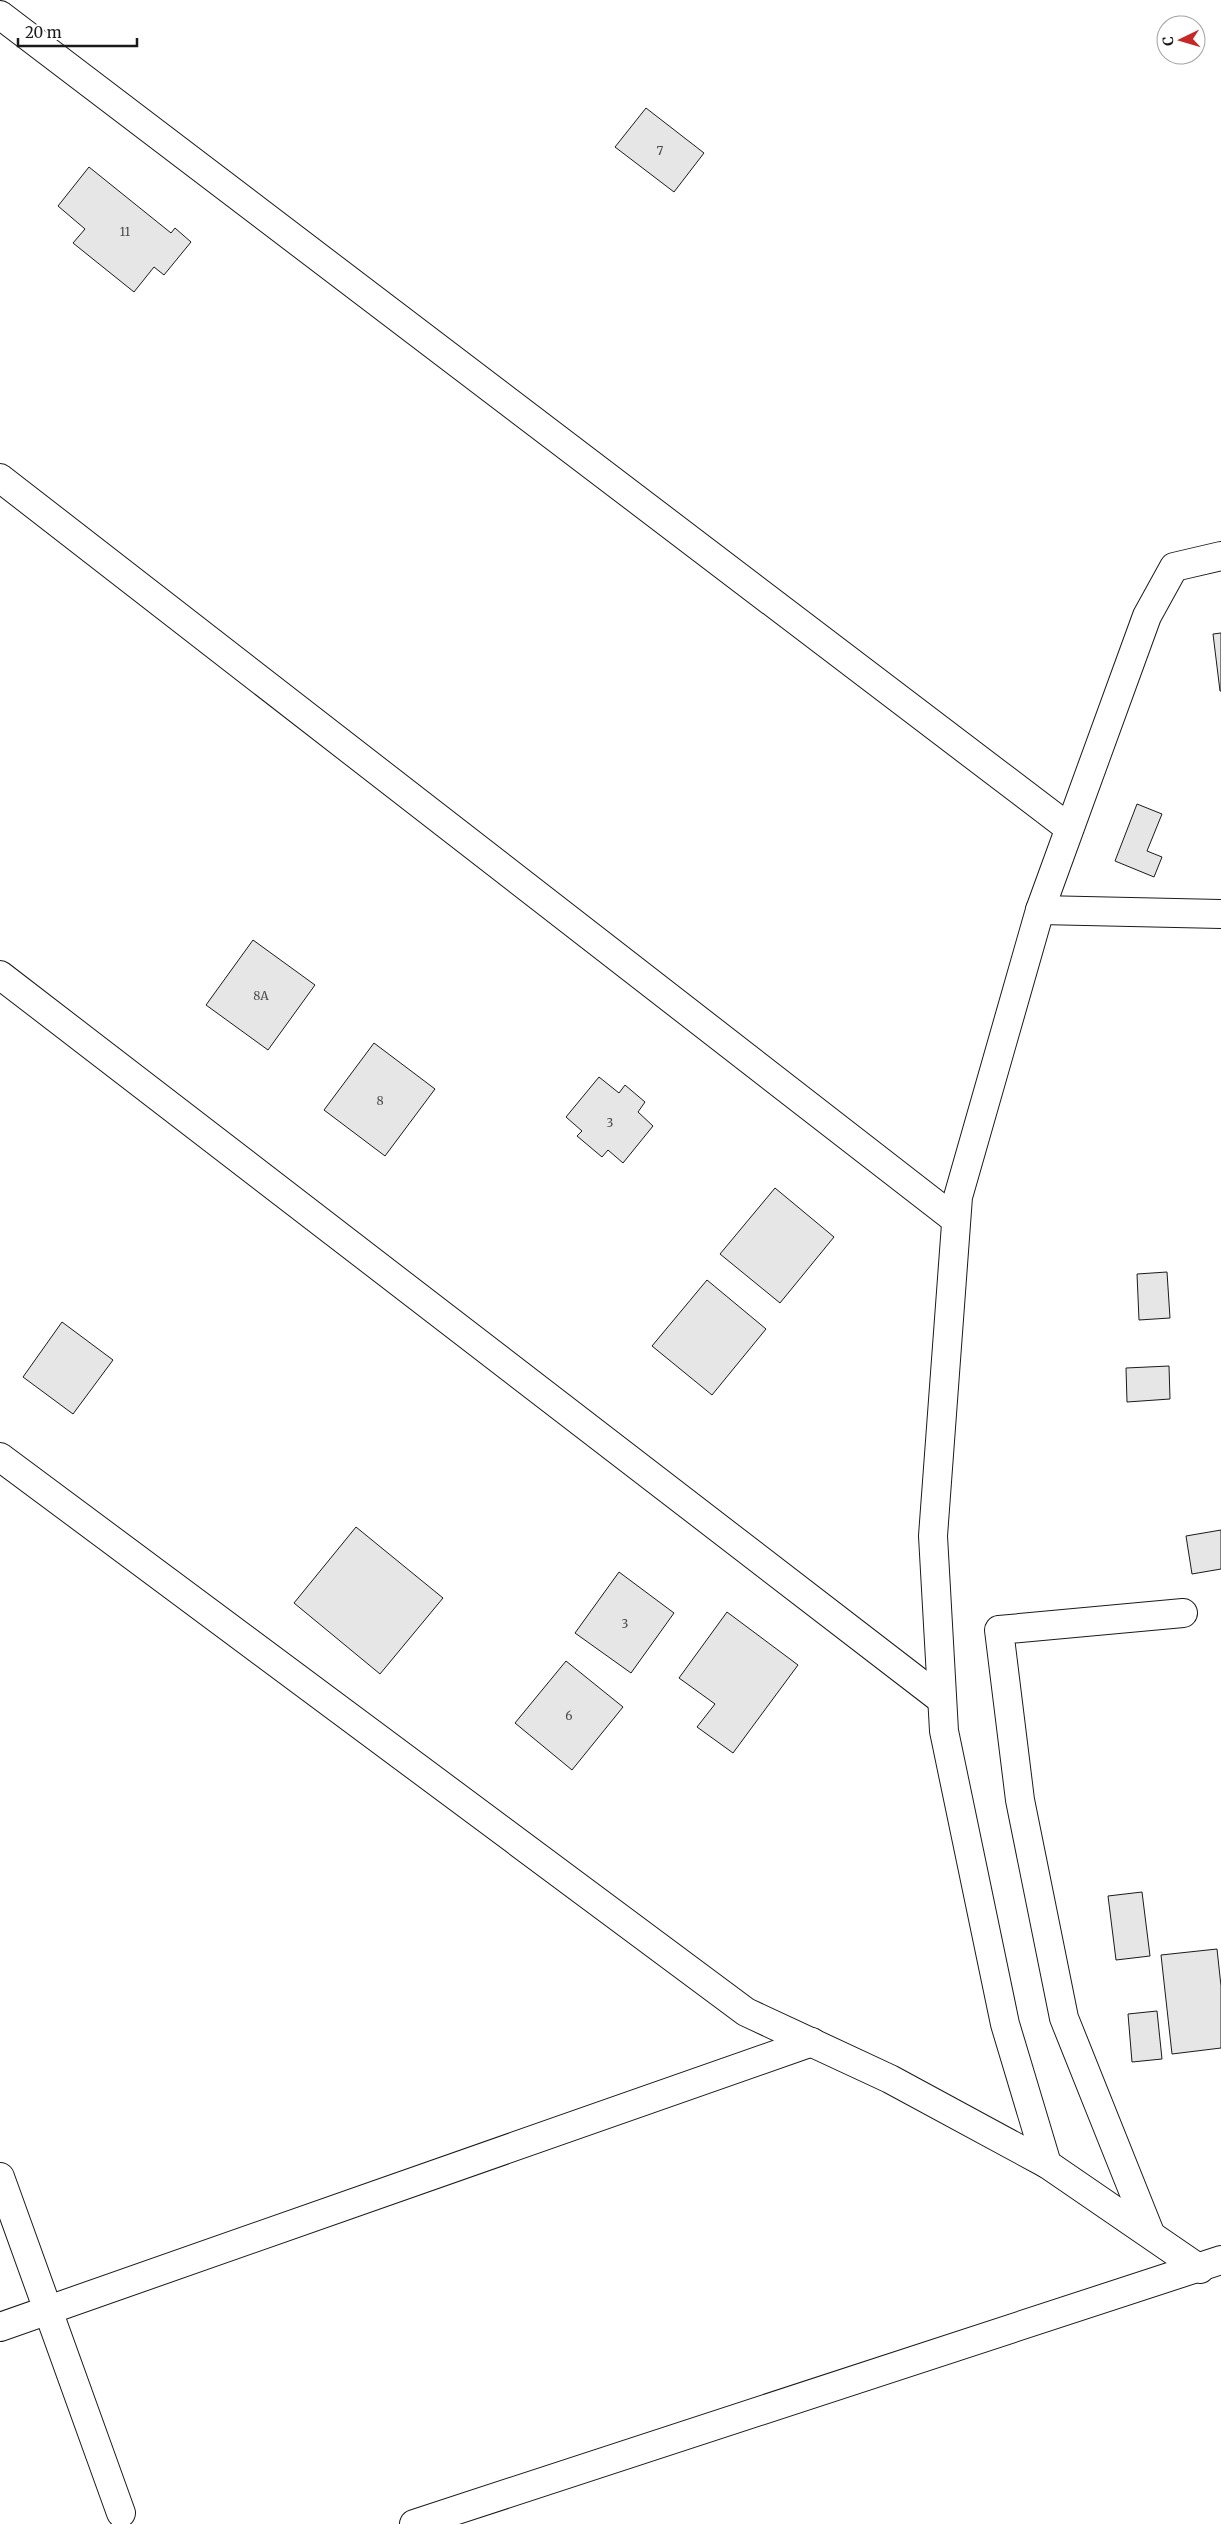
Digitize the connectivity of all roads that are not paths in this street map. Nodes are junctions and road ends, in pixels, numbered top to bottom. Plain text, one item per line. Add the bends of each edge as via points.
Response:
1 (0, 15) edge
2 (0, 478) edge
3 (1221, 556) edge
4 (1069, 828) junction
5 (1040, 910) junction
6 (1221, 914) edge
7 (0, 975) edge
8 (956, 1220) junction
9 (0, 1457) edge
10 (1183, 1613) dead end
11 (942, 1700) junction
12 (812, 2042) junction
13 (1048, 2164) junction
14 (0, 2177) edge
15 (1150, 2233) junction
16 (1210, 2264) edge
17 (48, 2309) junction
18 (0, 2327) edge
19 (122, 2513) dead end
20 (414, 2524) edge

1 - 4 street
2 - 8 street
3 - 4 street via 1174,567 1151,608
4 - 5 street
5 - 6 street
5 - 8 street via 958,1197
7 - 11 street
8 - 11 street via 933,1536
9 - 12 street via 746,2012
10 - 15 street via 1000,1630 1020,1800 1064,2018
11 - 13 street via 944,1730 1005,2024
12 - 13 street via 890,2079
12 - 17 street
13 - 15 street
14 - 17 street
15 - 16 street
16 - 20 street
17 - 18 street
17 - 19 street

